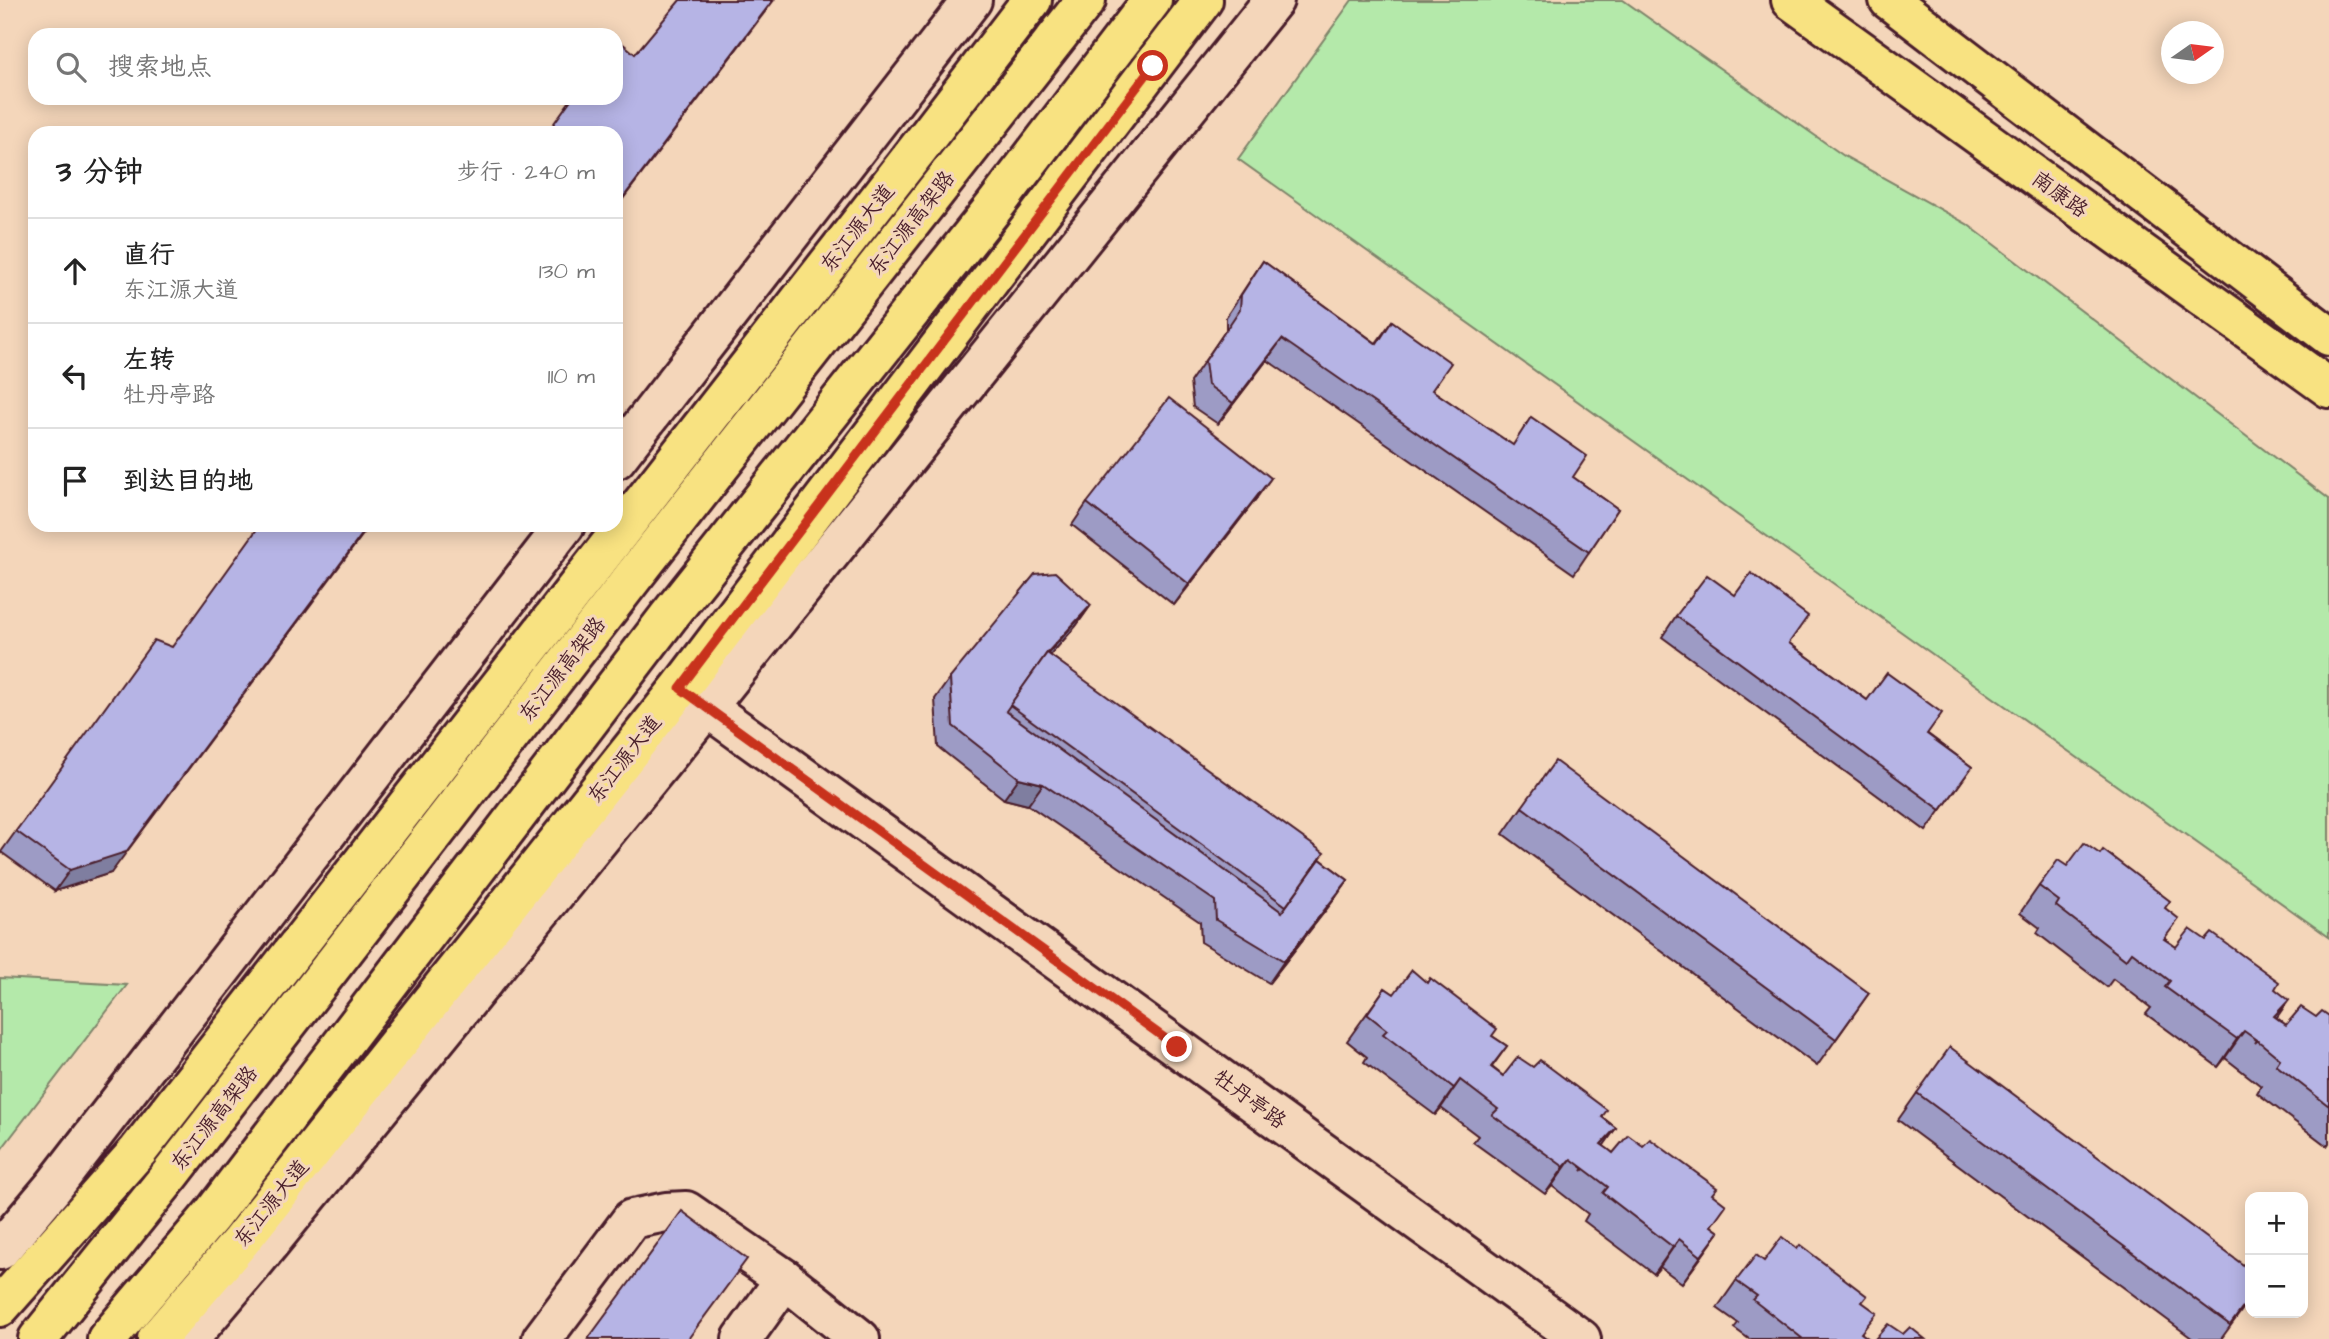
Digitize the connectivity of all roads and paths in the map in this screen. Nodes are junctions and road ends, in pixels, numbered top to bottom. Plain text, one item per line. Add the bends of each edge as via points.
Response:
1 (972, 0) edge
2 (1032, 0) edge
3 (1086, 0) edge
4 (1152, 0) edge
5 (1203, 0) edge
6 (1274, 0) edge
7 (1791, 0) edge
8 (1889, 0) edge
9 (2329, 336) edge
10 (2329, 388) edge
11 (623, 450) edge
12 (623, 528) edge
13 (560, 532) edge
14 (619, 532) edge
15 (693, 697) junction
16 (0, 1251) edge
17 (785, 1279) junction
18 (0, 1307) edge
19 (38, 1339) edge
20 (107, 1339) edge
21 (157, 1339) edge
22 (189, 1339) edge
23 (542, 1339) edge
24 (742, 1339) edge
25 (860, 1339) edge
26 (1581, 1339) edge

1 - 11 street
2 - 12 main road, 东江源大道
3 - 19 main road, 东江源高架路
4 - 20 main road via 661,627 211,1216
5 - 15 main road, 东江源大道
6 - 15 street
7 - 10 main road, 南康路
8 - 9 main road
13 - 16 street
14 - 18 main road, 东江源大道 via 146,1140
15 - 21 main road, 东江源大道
15 - 22 street via 265,1250
15 - 26 street, 牡丹亭路
17 - 23 street via 685,1211 632,1219
17 - 24 street
17 - 25 street

